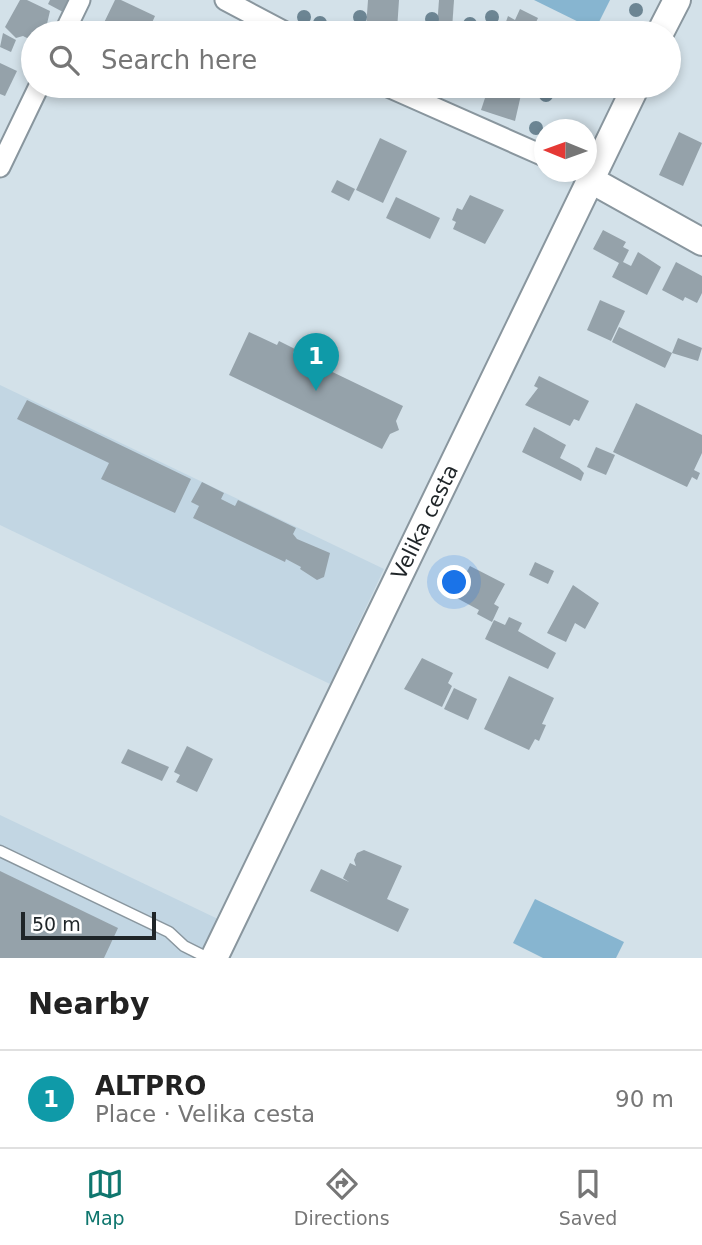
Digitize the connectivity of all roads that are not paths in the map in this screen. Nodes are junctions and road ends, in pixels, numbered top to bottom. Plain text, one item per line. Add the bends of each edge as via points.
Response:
1 (79, 0) edge
2 (225, 0) edge
3 (677, 0) edge
4 (69, 21) edge
5 (264, 21) edge
6 (666, 21) edge
7 (33, 98) edge
8 (413, 98) edge
9 (628, 98) edge
10 (534, 152) edge
11 (597, 153) edge
12 (0, 167) edge
13 (581, 182) edge
14 (595, 182) edge
15 (702, 242) edge
16 (0, 851) edge
17 (208, 958) edge
18 (214, 958) edge

1 - 4 street
2 - 5 street
3 - 6 main road
7 - 12 street
8 - 10 street
9 - 11 main road, Velika cesta
13 - 18 main road, Velika cesta
14 - 15 main road
16 - 17 lane via 169,932

